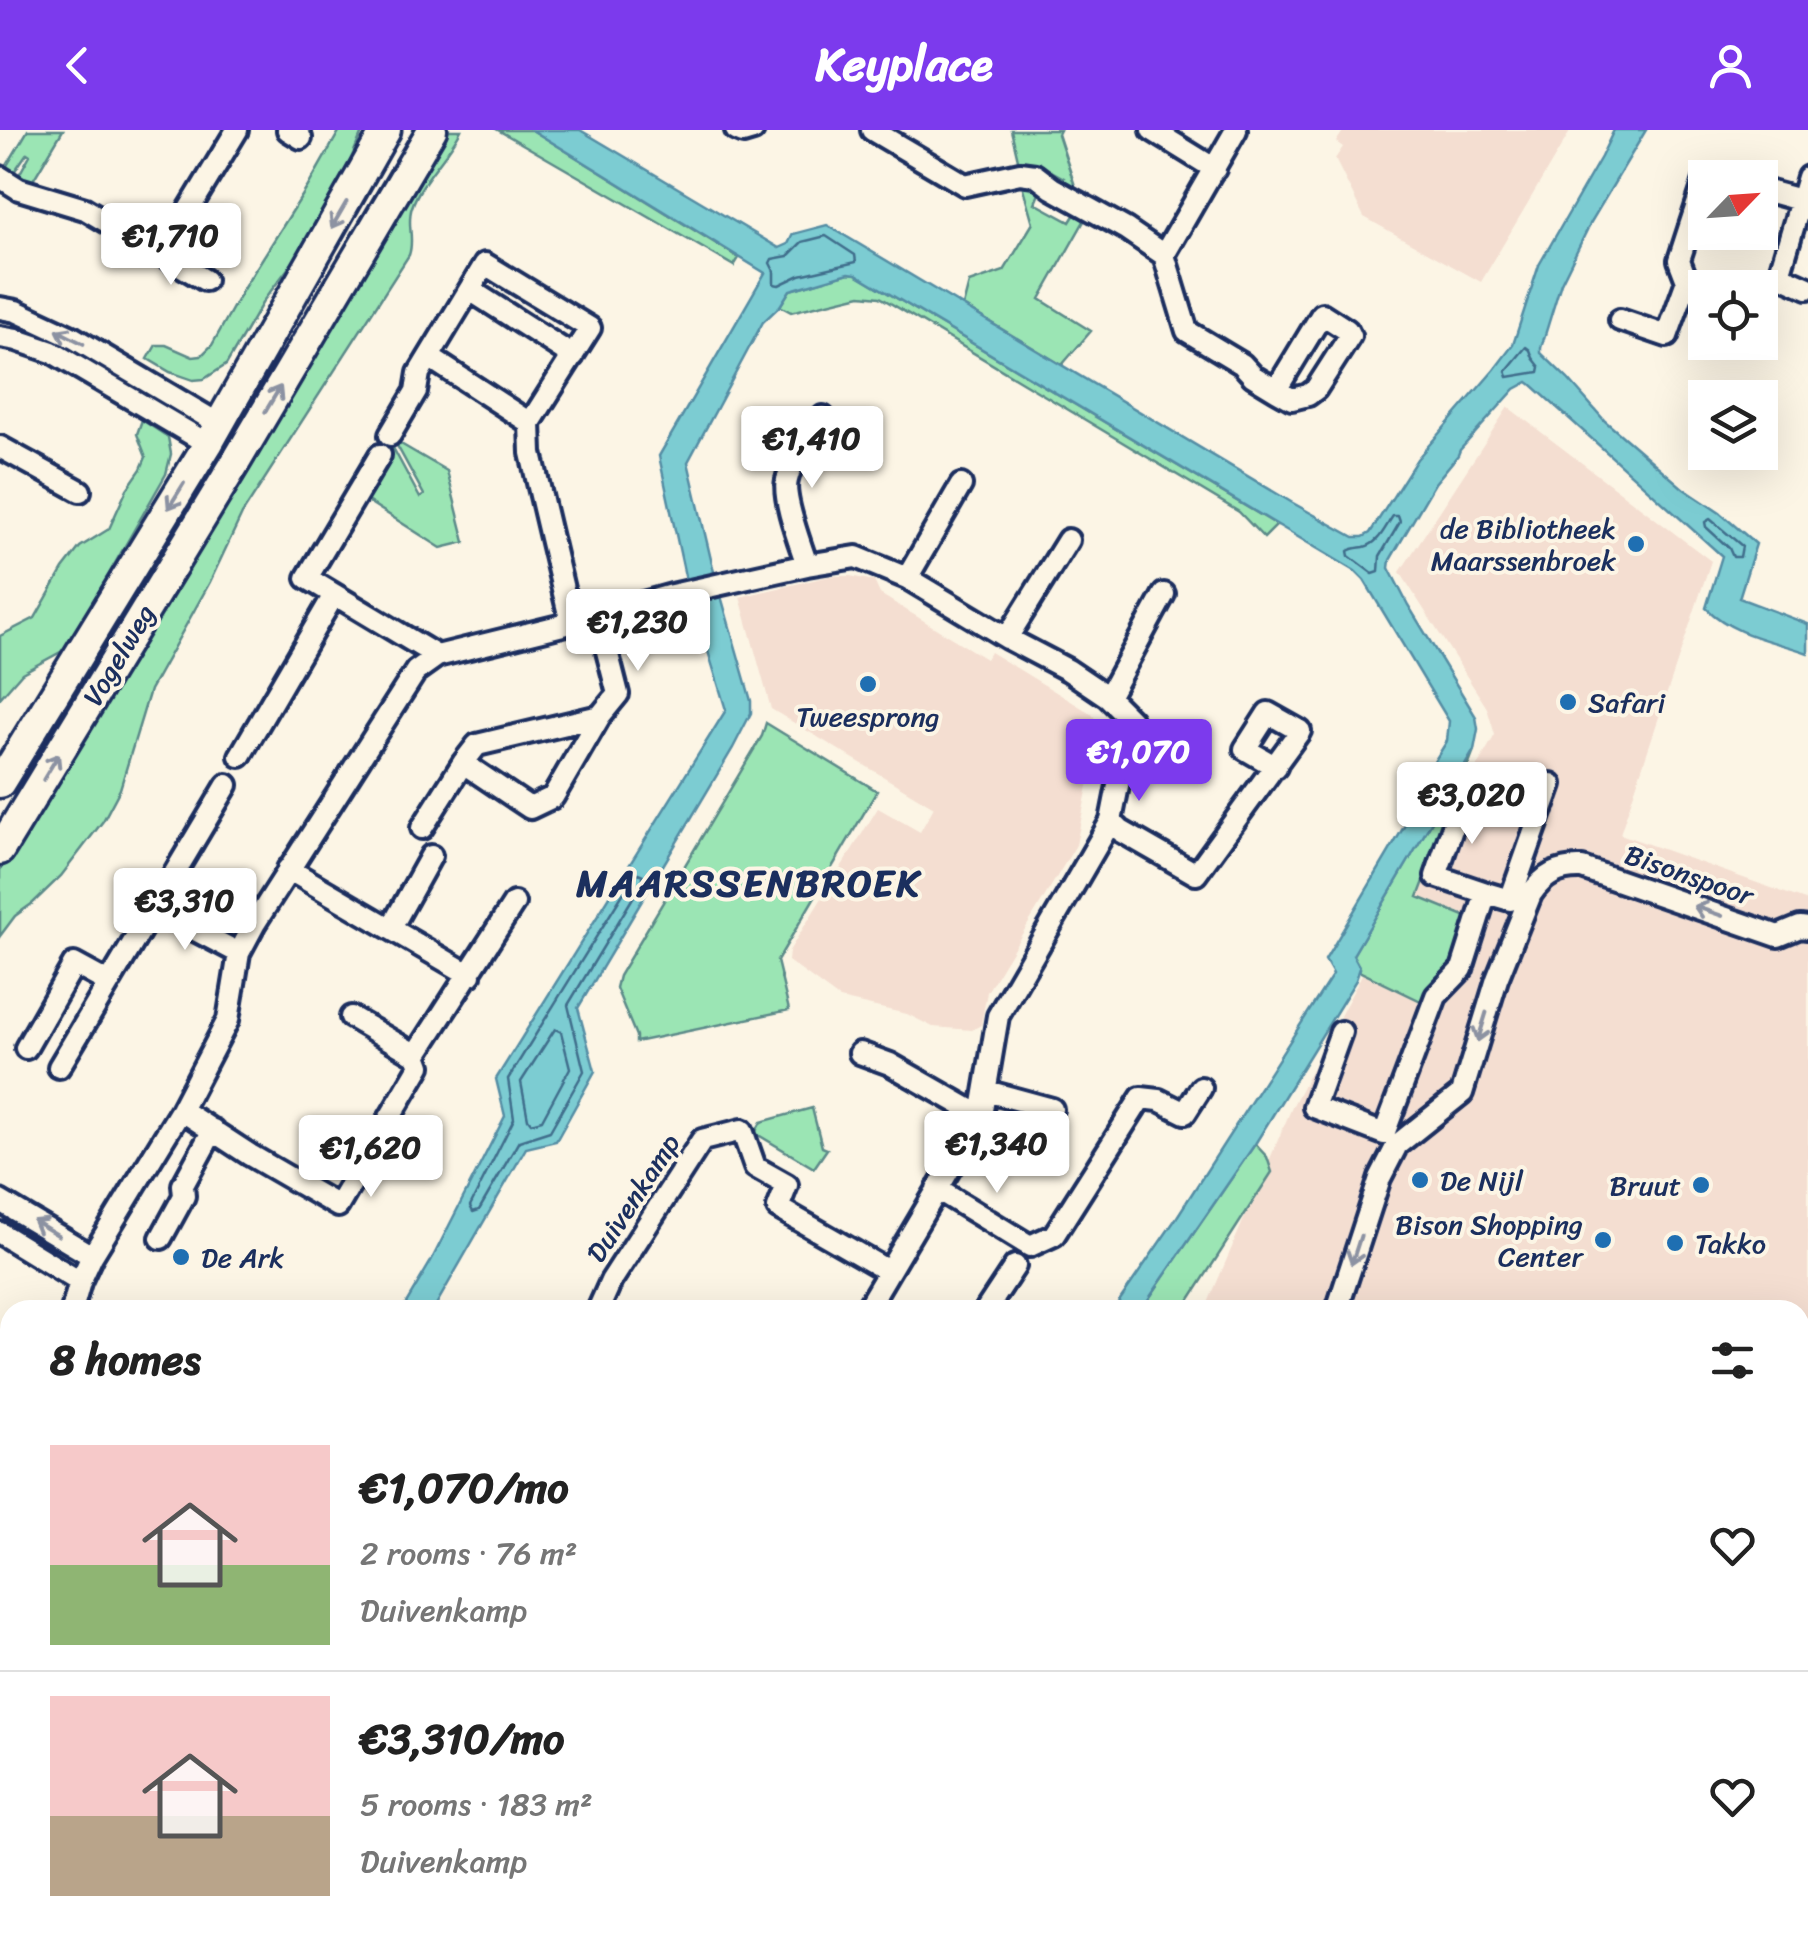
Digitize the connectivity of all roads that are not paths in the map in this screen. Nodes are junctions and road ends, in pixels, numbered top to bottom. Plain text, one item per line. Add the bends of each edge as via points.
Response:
1 (237, 130) edge
2 (386, 130) edge
3 (432, 130) edge
4 (736, 130) edge
5 (752, 130) edge
6 (1152, 130) edge
7 (1236, 130) edge
8 (880, 132) edge
9 (1215, 169) junction
10 (0, 177) edge
11 (1808, 177) edge
12 (1778, 194) edge
13 (1800, 200) junction
14 (1688, 234) edge
15 (162, 254) junction
16 (1164, 255) junction
17 (206, 280) dead end
18 (1808, 288) edge
19 (470, 290) junction
20 (0, 308) edge
21 (1620, 320) dead end
22 (0, 337) edge
23 (573, 356) junction
24 (429, 357) junction
25 (1276, 390) dead end
26 (823, 418) dead end
27 (530, 423) junction
28 (213, 434) junction
29 (390, 435) dead end
30 (0, 447) edge
31 (243, 451) junction
32 (380, 455) dead end
33 (961, 485) dead end
34 (80, 491) dead end
35 (1068, 540) dead end
36 (807, 565) junction
37 (907, 578) junction
38 (1164, 594) dead end
39 (334, 595) junction
40 (598, 616) junction
41 (571, 623) junction
42 (1007, 638) junction
43 (438, 656) junction
44 (1108, 697) junction
45 (600, 716) junction
46 (240, 756) dead end
47 (463, 763) junction
48 (1276, 767) dead end
49 (0, 783) edge
50 (1551, 784) dead end
51 (227, 785) dead end
52 (1462, 800) dead end
53 (1111, 821) junction
54 (422, 828) dead end
55 (0, 850) edge
56 (432, 856) dead end
57 (288, 870) junction
58 (1486, 893) junction
59 (514, 902) dead end
60 (154, 908) junction
61 (392, 928) junction
62 (1808, 928) edge
63 (240, 953) junction
64 (1462, 969) junction
65 (470, 974) junction
66 (1496, 979) junction
67 (109, 983) junction
68 (351, 1017) dead end
69 (1340, 1032) dead end
70 (26, 1048) dead end
71 (860, 1053) dead end
72 (416, 1055) junction
73 (59, 1067) dead end
74 (1201, 1088) dead end
75 (986, 1091) junction
76 (1052, 1108) dead end
77 (181, 1110) junction
78 (981, 1116) junction
79 (213, 1130) junction
80 (937, 1190) junction
81 (0, 1201) edge
82 (0, 1232) edge
83 (161, 1238) dead end
84 (92, 1256) junction
85 (1015, 1266) dead end
86 (888, 1271) junction
87 (80, 1282) junction
88 (75, 1300) edge
89 (603, 1300) edge
90 (878, 1300) edge
91 (993, 1300) edge
92 (1340, 1300) edge

1 - 15 street
2 -> 28 street, Vogelweg
31 -> 3 street, Vogelweg
4 - 5 street
6 - 9 street
7 - 9 street
8 - 16 street via 964,186 1035,175
9 - 16 street
10 - 15 street via 84,209
11 - 13 street
12 - 13 street
13 - 18 street via 1780,275
14 - 21 street via 1680,260 1687,281 1667,336
15 - 17 street
16 - 25 street via 1187,331
19 - 23 street
19 - 23 street via 485,264 590,328
19 - 24 street
28 -> 20 street via 74,338
22 - 28 street via 52,352
23 - 27 street
24 - 27 street
24 - 29 street
26 - 36 street via 786,482
27 - 41 street via 531,453
28 - 31 street
28 -> 49 street, Vogelweg
30 - 34 street
55 -> 31 street, Vogelweg
32 - 39 street via 306,578
33 - 37 street
35 - 42 street
36 - 37 street via 856,557
36 - 40 street
37 - 42 street
38 - 44 street
39 - 43 street
39 - 46 street
40 - 41 street
40 - 45 street via 618,694
41 - 43 street
42 - 44 street
43 - 57 street via 416,670
44 - 53 street via 1130,720
45 - 47 street via 477,745
45 - 47 street via 553,798 530,808
47 - 54 street
48 - 53 street via 1196,874
50 - 58 street via 1510,900
51 - 60 street
52 - 58 street via 1436,876
53 - 75 street via 998,1016
56 - 61 street
57 - 61 street
57 - 63 street
58 - 64 street
59 - 65 street
60 - 63 street
60 - 67 street
61 - 65 street
62 -> 66 street, Bisonspoor via 1778,936 1566,867 1531,894
63 - 77 street via 228,1020
64 - 66 street
64 - 69 street via 1436,996 1384,1134 1314,1107
65 - 72 street
66 -> 92 street, Bisonspoor via 1462,1093 1397,1145
67 - 70 street via 74,964
67 - 73 street
68 - 72 street
71 - 78 street
72 - 79 street via 420,1066 338,1206
74 - 80 street via 1185,1114 1141,1098 1054,1235 1030,1246
75 - 76 street
75 - 78 street
77 - 79 street
77 - 84 street
78 - 80 street
79 - 83 street
80 - 86 street
84 -> 81 street
82 - 87 street
84 - 87 street
85 - 91 street
86 - 89 street, Duivenkamp via 778,1208 787,1185 755,1167 742,1130 702,1140
86 - 90 street
87 - 88 street

